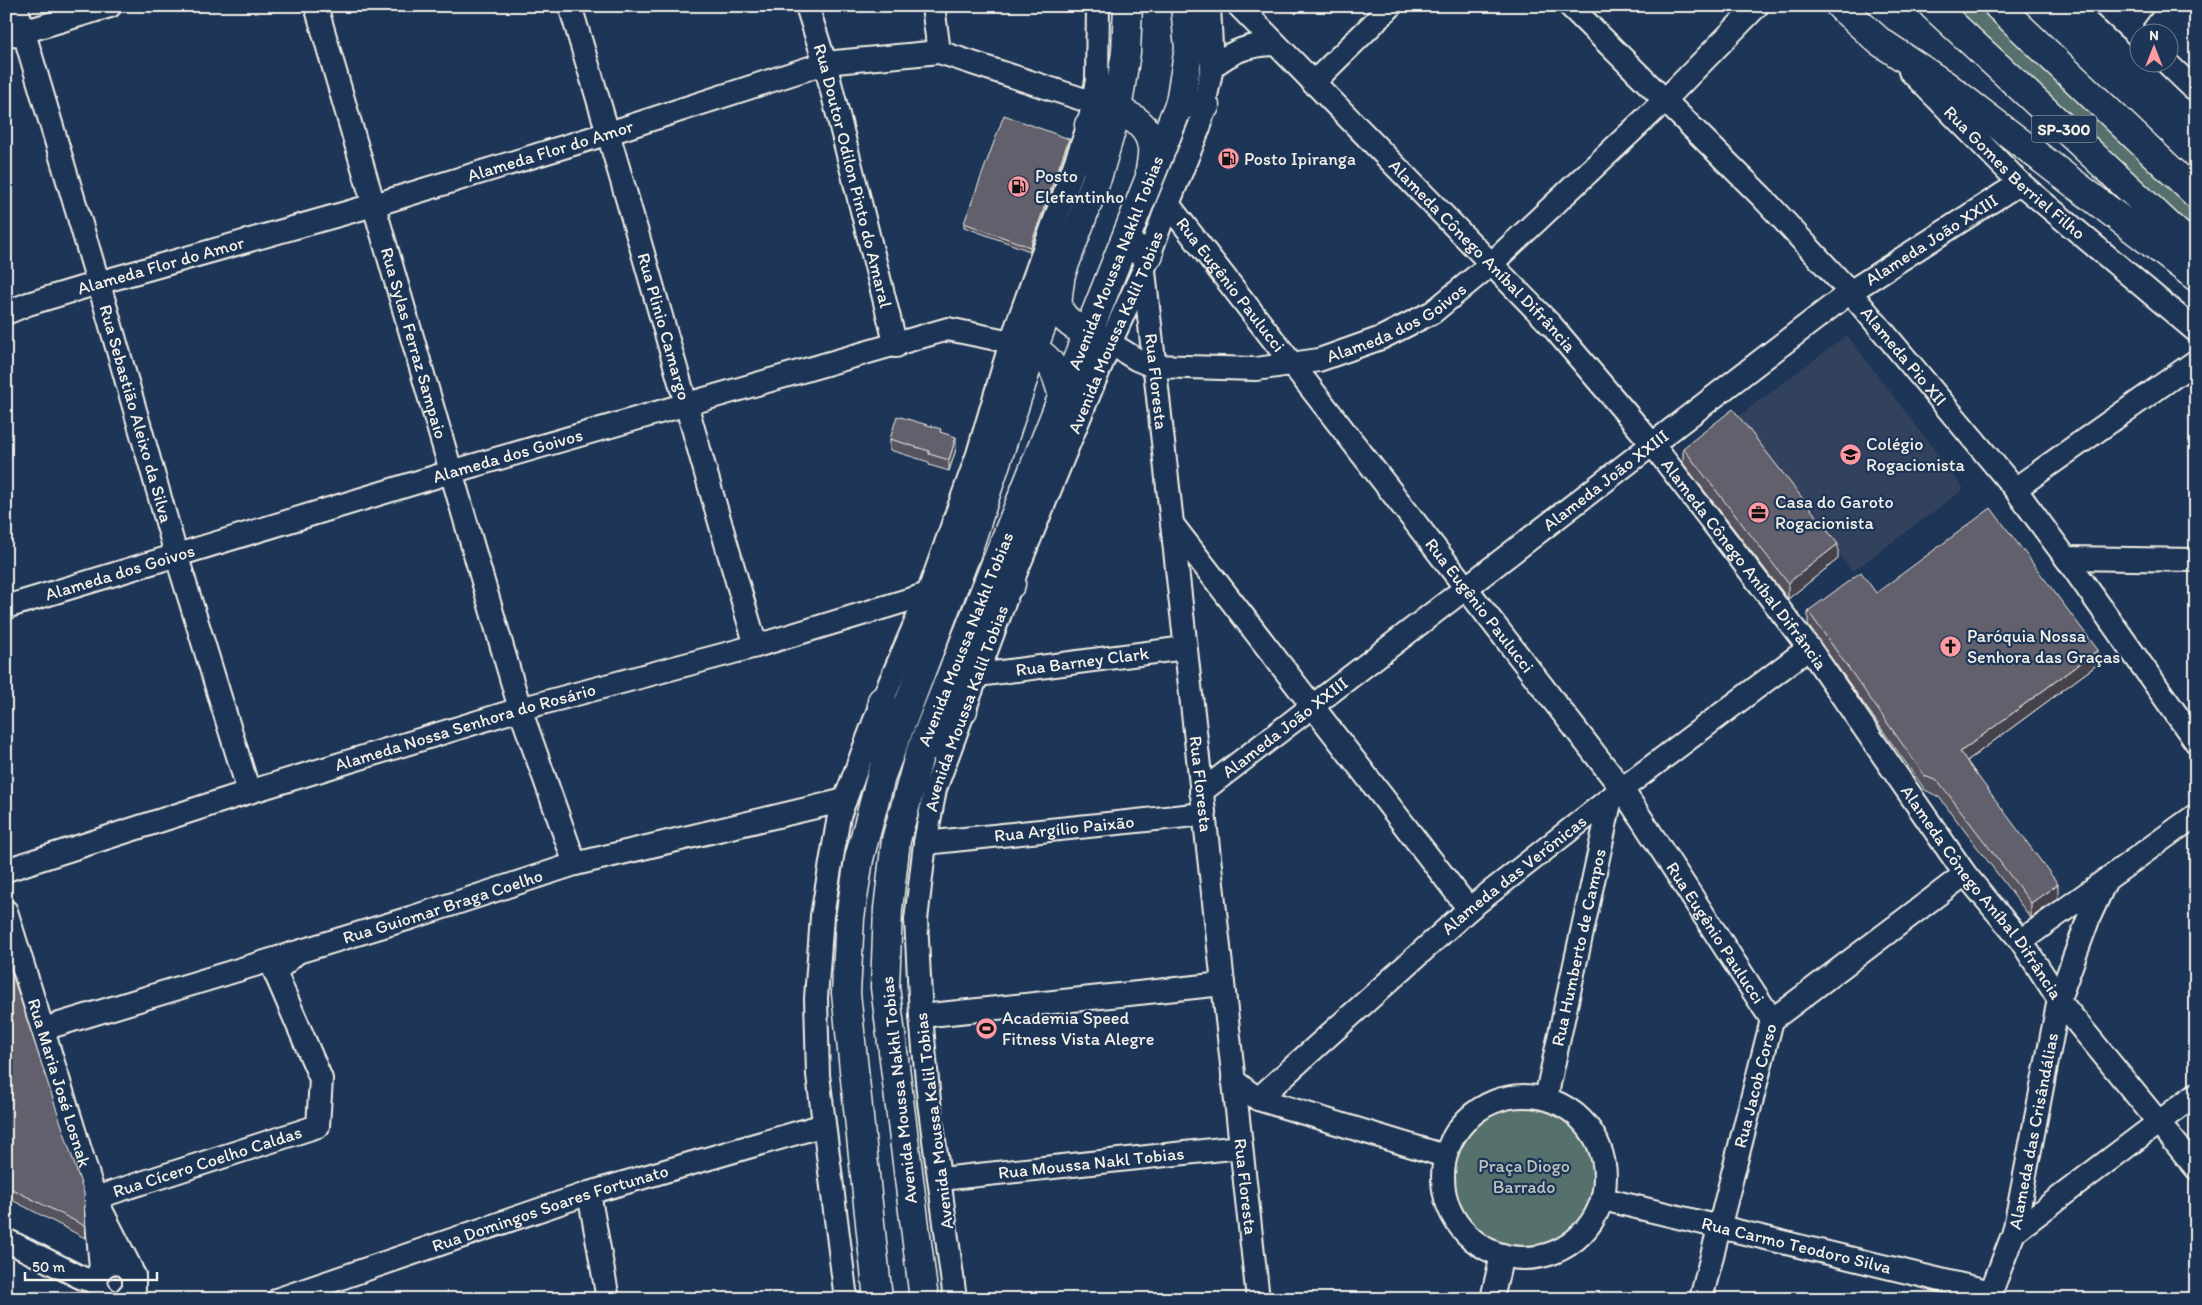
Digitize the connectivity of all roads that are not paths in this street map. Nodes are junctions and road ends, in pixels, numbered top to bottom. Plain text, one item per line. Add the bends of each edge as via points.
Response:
1 (16, 6) edge
2 (110, 6) edge
3 (316, 6) edge
4 (570, 6) edge
5 (807, 6) edge
6 (933, 6) edge
7 (1098, 6) edge
8 (1128, 6) edge
9 (1185, 6) edge
10 (1210, 6) edge
11 (1238, 6) edge
12 (1391, 6) edge
13 (1570, 6) edge
14 (1757, 6) edge
15 (1840, 6) edge
16 (1933, 6) edge
17 (2105, 6) edge
18 (2142, 6) edge
19 (1999, 7) edge
20 (2136, 22) edge
21 (2130, 29) edge
22 (15, 35) edge
23 (1879, 41) junction
24 (1275, 44) junction
25 (939, 52) junction
26 (825, 64) junction
27 (1212, 67) junction
28 (2176, 72) edge
29 (1314, 83) junction
30 (2196, 91) edge
31 (1664, 101) junction
32 (1193, 104) junction
33 (1100, 113) junction
34 (609, 133) junction
35 (1150, 182) junction
36 (2020, 183) junction
37 (2196, 194) edge
38 (1168, 204) junction
39 (374, 205) junction
40 (2196, 251) edge
41 (1139, 256) junction
42 (1491, 264) junction
43 (1060, 272) junction
44 (2196, 277) edge
45 (98, 283) junction
46 (1850, 292) junction
47 (6, 313) edge
48 (2196, 331) edge
49 (1100, 338) junction
50 (896, 346) junction
51 (1022, 346) junction
52 (2196, 361) edge
53 (1292, 364) junction
54 (1153, 366) junction
55 (1063, 398) junction
56 (685, 404) junction
57 (1007, 429) junction
58 (1653, 445) junction
59 (978, 454) junction
60 (451, 472) junction
61 (2015, 489) junction
62 (1014, 519) junction
63 (1171, 524) junction
64 (176, 554) junction
65 (2066, 558) junction
66 (2196, 560) edge
67 (1011, 584) junction
68 (1467, 588) junction
69 (928, 594) junction
70 (6, 607) edge
71 (756, 646) junction
72 (1185, 648) junction
73 (1809, 648) junction
74 (978, 675) junction
75 (882, 701) junction
76 (1313, 706) junction
77 (520, 709) junction
78 (963, 710) junction
79 (2196, 742) edge
80 (919, 756) junction
81 (882, 773) junction
82 (249, 792) junction
83 (1616, 793) junction
84 (845, 800) junction
85 (1202, 803) junction
86 (2196, 815) edge
87 (924, 843) junction
88 (576, 864) junction
89 (6, 870) edge
90 (1965, 874) junction
91 (2106, 880) junction
92 (1469, 909) junction
93 (6, 911) edge
94 (2021, 941) junction
95 (297, 951) junction
96 (1223, 984) junction
97 (2059, 999) junction
98 (921, 1016) junction
99 (1772, 1020) junction
100 (43, 1029) junction
101 (1233, 1080) junction
102 (2196, 1094) edge
103 (1546, 1098) junction
104 (1258, 1099) junction
105 (2157, 1123) junction
106 (824, 1125) junction
107 (1241, 1146) junction
108 (1444, 1156) junction
109 (864, 1167) junction
110 (908, 1167) junction
111 (2196, 1168) edge
112 (941, 1178) junction
113 (589, 1194) junction
114 (95, 1198) junction
115 (1603, 1199) junction
116 (914, 1225) junction
117 (1719, 1226) junction
118 (870, 1228) junction
119 (2014, 1232) junction
120 (6, 1240) edge
121 (1502, 1255) junction
122 (98, 1287) edge
123 (133, 1287) edge
124 (1990, 1295) edge
125 (279, 1299) edge
126 (608, 1299) edge
127 (845, 1299) edge
128 (878, 1299) edge
129 (924, 1299) edge
130 (955, 1299) edge
131 (1258, 1299) edge
132 (1492, 1299) edge
133 (1701, 1299) edge

1 - 22 street, Rua Sebastião Aleixo da Silva
2 - 22 street
3 - 39 street, Rua Sylas Ferraz Sampaio
4 - 34 street, Rua Plinio Camargo
5 - 26 street, Rua Doutor Odilon Pinto do Amaral
6 - 25 street
7 - 33 street
8 - 33 main road, Avenida Moussa Nakhl Tobias via 1126,52
9 - 32 main road, Avenida Moussa Nakhl Tobias
10 - 27 street, Avenida Moussa Kalil Tobias
11 - 24 street, Alameda Cônego Aníbal Difrância
12 - 29 street
13 - 31 street, Alameda Pio XII
14 - 31 street, Alameda dos Goivos
15 - 23 main road, Rua Gomes Berriel Filho
16 - 40 main road, SP-300
17 - 21 street
18 - 20 street
19 - 37 main road, SP-300
22 - 45 street, Rua Sebastião Aleixo da Silva
23 - 36 street, Rua Gomes Berriel Filho
23 - 44 main road via 1948,87
24 - 27 street via 1253,45 1227,56
24 - 29 street, Alameda Cônego Aníbal Difrância
25 - 26 street, Alameda Flor do Amor
25 - 33 street, Alameda Flor do Amor
26 - 34 street, Alameda Flor do Amor
26 - 50 street, Rua Doutor Odilon Pinto do Amaral
27 - 32 street, Avenida Moussa Kalil Tobias
28 - 30 street
29 - 42 street, Alameda Cônego Aníbal Difrância
31 - 42 street, Alameda dos Goivos
31 - 46 street, Alameda Pio XII via 1762,197
32 - 35 main road, Avenida Moussa Nakhl Tobias
32 - 38 street, Avenida Moussa Kalil Tobias via 1200,125
33 - 35 main road via 1146,128 1152,147
33 - 43 main road, Avenida Moussa Nakhl Tobias via 1098,175
33 - 51 street
34 - 39 street, Alameda Flor do Amor
34 - 56 street, Rua Plinio Camargo
35 - 41 main road, Avenida Moussa Nakhl Tobias
36 - 46 street, Alameda João XXIII
36 - 48 street, Rua Gomes Berriel Filho
38 - 41 street, Avenida Moussa Kalil Tobias
38 - 53 street, Rua Eugênio Paulucci
39 - 45 street, Alameda Flor do Amor
39 - 60 street, Rua Sylas Ferraz Sampaio
41 - 49 main road, Avenida Moussa Nakhl Tobias
41 - 54 street, Rua Floresta
42 - 53 street, Alameda dos Goivos via 1432,312 1381,338 1320,360
42 - 58 street, Alameda Cônego Aníbal Difrância via 1552,326
43 - 49 main road via 1058,306 1070,323
43 - 51 main road, Avenida Moussa Nakhl Tobias
45 - 47 street, Alameda Flor do Amor
45 - 64 street, Rua Sebastião Aleixo da Silva
46 - 58 street, Alameda João XXIII
46 - 61 street, Alameda Pio XII
49 - 54 street, Alameda dos Goivos
49 - 55 main road, Avenida Moussa Nakhl Tobias
49 - 67 street, Avenida Moussa Kalil Tobias
50 - 51 street, Alameda dos Goivos via 948,329
50 - 56 street, Alameda dos Goivos
51 - 55 main road via 1051,362
51 - 57 main road, Avenida Moussa Nakhl Tobias
51 - 59 street
52 - 61 street
53 - 54 street, Alameda dos Goivos via 1256,369
53 - 68 street, Rua Eugênio Paulucci
54 - 63 street, Rua Floresta
55 - 62 main road, Avenida Moussa Nakhl Tobias
56 - 60 street, Alameda dos Goivos
56 - 71 street, Rua Plinio Camargo
57 - 59 main road
57 - 81 main road, Avenida Moussa Nakhl Tobias via 967,552
58 - 68 street, Alameda João XXIII
58 - 73 street, Alameda Cônego Aníbal Difrância
59 - 69 street
60 - 64 street, Alameda dos Goivos
60 - 77 street, Rua Sylas Ferraz Sampaio
61 - 65 street, Alameda Pio XII
62 - 67 main road
62 - 80 main road, Avenida Moussa Nakhl Tobias
63 - 72 street, Rua Floresta
63 - 76 street
64 - 70 street, Alameda dos Goivos
64 - 82 street, Rua Sebastião Aleixo da Silva
65 - 66 street
65 - 79 street, Alameda Pio XII
67 - 74 street, Avenida Moussa Kalil Tobias
68 - 76 street, Alameda João XXIII
68 - 83 street, Rua Eugênio Paulucci
69 - 71 street, Alameda Nossa Senhora do Rosário
69 - 75 street
71 - 77 street, Alameda Nossa Senhora do Rosário
72 - 74 street, Rua Barney Clark
72 - 85 street, Rua Floresta
73 - 83 street, Alameda das Verônicas
73 - 90 street, Alameda Cônego Aníbal Difrância
74 - 78 street, Avenida Moussa Kalil Tobias
75 - 81 main road
75 - 84 street
76 - 85 street, Alameda João XXIII
76 - 92 street
77 - 82 street, Alameda Nossa Senhora do Rosário
77 - 88 street, Rua Sylas Ferraz Sampaio
78 - 80 main road
78 - 87 street, Avenida Moussa Kalil Tobias via 936,789
80 - 110 main road, Avenida Moussa Nakhl Tobias via 896,840 888,909 885,987
81 - 109 main road, Avenida Moussa Nakhl Tobias via 859,859 850,918 846,993
82 - 89 street, Alameda Nossa Senhora do Rosário
83 - 92 street, Alameda das Verônicas
83 - 99 street, Rua Eugênio Paulucci
83 - 103 street, Rua Humberto de Campos
84 - 88 street, Rua Guiomar Braga Coelho
84 - 106 street via 839,816 822,916 816,998 818,1075
85 - 87 street, Rua Argílio Paixão
85 - 96 street, Rua Floresta
86 - 91 street
87 - 98 street, Avenida Moussa Kalil Tobias via 916,920
88 - 95 street, Rua Guiomar Braga Coelho
90 - 94 street, Alameda Cônego Aníbal Difrância
90 - 99 street, Rua Jacob Corso
91 - 94 street
91 - 97 street, Alameda das Crisândálias
92 - 104 street, Alameda das Verônicas
93 - 100 street, Rua Maria José Losnak
94 - 97 street, Alameda Cônego Aníbal Difrância
95 - 100 street, Rua Guiomar Braga Coelho
95 - 114 street, Rua Cícero Coelho Caldas via 275,972 321,1079 318,1126
96 - 98 street
96 - 101 street, Rua Floresta
97 - 105 street, Alameda Cônego Aníbal Difrância
97 - 119 street, Alameda das Crisândálias
98 - 112 street, Avenida Moussa Kalil Tobias via 929,1102
99 - 117 street, Rua Jacob Corso
100 - 114 street, Rua Maria José Losnak
101 - 104 street
101 - 107 street, Rua Floresta
102 - 105 street
103 - 108 street via 1520,1096 1494,1101 1472,1114 1455,1132
103 - 115 street via 1569,1109 1588,1126 1600,1149 1605,1174
104 - 108 street
105 - 111 street, Alameda Cônego Aníbal Difrância
105 - 119 street
106 - 113 street, Rua Domingos Soares Fortunato
106 - 127 street
107 - 112 street, Rua Moussa Nakl Tobias
107 - 131 street, Rua Floresta
108 - 121 street via 1442,1181 1447,1206 1460,1228 1479,1245
109 - 110 main road via 878,1176 890,1177
109 - 118 main road, Avenida Moussa Nakhl Tobias
110 - 116 main road, Avenida Moussa Nakhl Tobias
112 - 130 street, Avenida Moussa Kalil Tobias
113 - 125 street, Rua Domingos Soares Fortunato
113 - 126 street
114 - 122 street
114 - 123 street
115 - 117 street, Rua Carmo Teodoro Silva
115 - 121 street via 1592,1222 1575,1240 1560,1249 1528,1258
116 - 118 main road via 905,1215 885,1212
116 - 129 main road, Avenida Moussa Nakhl Tobias
117 - 124 street, Rua Carmo Teodoro Silva
117 - 133 street, Rua Jacob Corso
118 - 128 main road, Avenida Moussa Nakhl Tobias
119 - 124 street, Alameda das Crisândálias
120 - 122 street
121 - 132 street
122 - 123 street via 112,1262 125,1265

